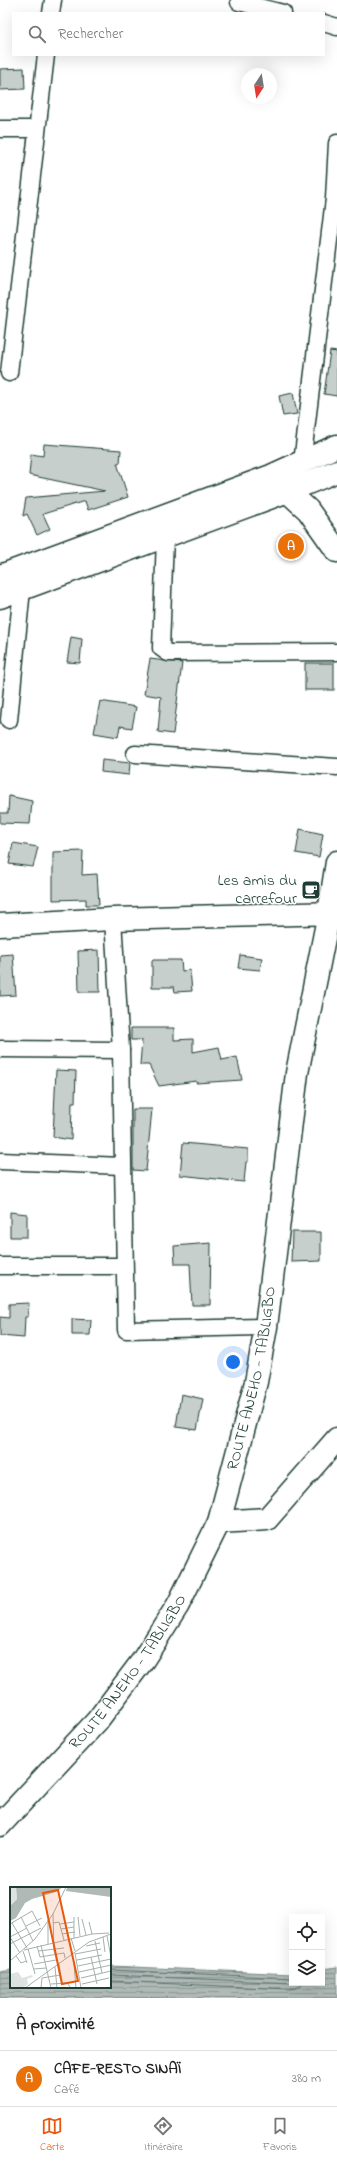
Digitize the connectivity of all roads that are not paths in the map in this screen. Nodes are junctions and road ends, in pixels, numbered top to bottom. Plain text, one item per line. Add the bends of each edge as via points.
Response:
1 (53, 0) edge
2 (239, 0) edge
3 (51, 12) edge
4 (279, 12) edge
5 (325, 23) edge
6 (337, 27) edge
7 (46, 56) edge
8 (0, 129) edge
9 (37, 129) junction
10 (337, 143) edge
11 (335, 199) edge
12 (8, 373) dead end
13 (337, 447) edge
14 (302, 463) junction
15 (337, 471) edge
16 (271, 476) junction
17 (288, 492) junction
18 (165, 537) junction
19 (337, 551) edge
20 (0, 576) edge
21 (22, 589) junction
22 (0, 597) edge
23 (337, 652) edge
24 (9, 720) dead end
25 (135, 754) dead end
26 (337, 768) edge
27 (337, 862) edge
28 (333, 912) edge
29 (113, 919) junction
30 (0, 925) edge
31 (0, 1049) edge
32 (120, 1050) junction
33 (0, 1161) edge
34 (122, 1166) junction
35 (0, 1266) edge
36 (124, 1266) junction
37 (266, 1327) junction
38 (337, 1439) edge
39 (219, 1522) junction
40 (0, 1825) edge

1 - 3 street
2 - 4 street
5 - 6 street
7 - 9 street
8 - 9 street
9 - 12 street
10 - 11 street
11 - 14 street
13 - 14 main road
14 - 16 main road
15 - 17 main road
16 - 17 main road
16 - 20 main road
17 - 18 main road
17 - 19 main road via 308,510
18 - 21 main road
18 - 23 street via 161,648 164,651
21 - 22 main road
21 - 24 street
25 - 26 street
27 - 28 main road, ROUTE ANEHO - TABLIGBO
28 - 29 main road
28 - 37 main road, ROUTE ANEHO - TABLIGBO via 297,1073
29 - 30 main road
29 - 32 street
31 - 32 street
32 - 34 street
33 - 34 street
34 - 36 street
35 - 36 street
36 - 37 street via 126,1330
37 - 39 main road, ROUTE ANEHO - TABLIGBO via 256,1382
38 - 39 main road via 267,1519
39 - 40 main road, ROUTE ANEHO - TABLIGBO via 178,1605 144,1660 97,1721

